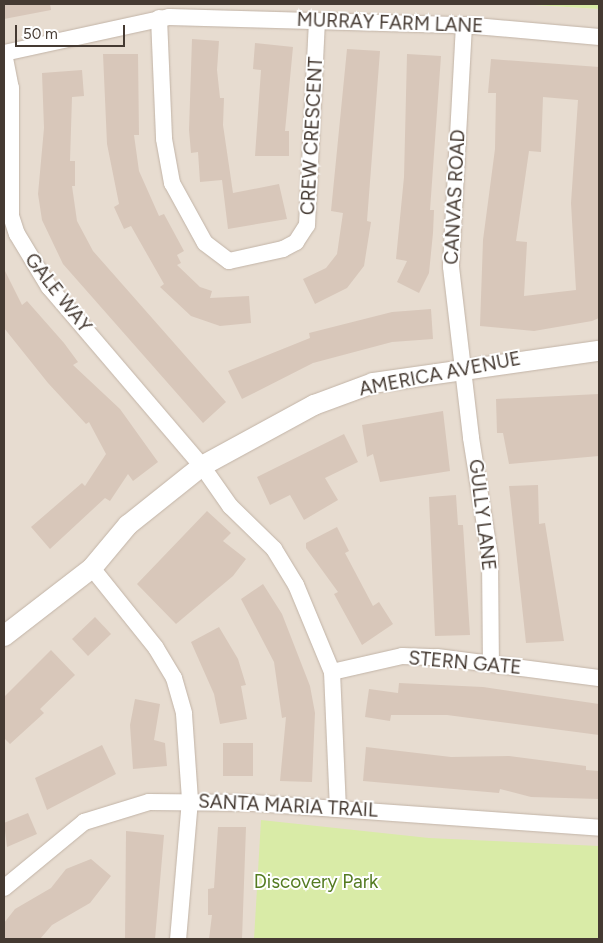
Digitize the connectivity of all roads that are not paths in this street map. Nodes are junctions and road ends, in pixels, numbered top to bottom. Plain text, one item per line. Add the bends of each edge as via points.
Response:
1 (159, 18) junction
2 (317, 21) junction
3 (464, 25) junction
4 (599, 37) edge
5 (4, 53) edge
6 (599, 350) edge
7 (464, 368) junction
8 (202, 466) junction
9 (92, 568) junction
10 (4, 636) edge
11 (491, 664) junction
12 (332, 672) junction
13 (599, 678) edge
14 (190, 800) junction
15 (338, 809) junction
16 (599, 828) edge
17 (5, 884) edge
18 (178, 939) edge

1 - 2 street, MURRAY FARM LANE
1 - 2 street, CREW CRESCENT via 164,138 172,183 205,243 230,261 282,249 296,242 307,225
1 - 5 street, MURRAY FARM LANE
2 - 3 street, MURRAY FARM LANE
3 - 4 street, MURRAY FARM LANE
3 - 7 street, CANVAS ROAD via 451,267
5 - 8 street, GALE WAY via 11,88 11,216 16,234 49,287
6 - 7 street, AMERICA AVENUE
7 - 8 street, AMERICA AVENUE via 373,383 314,405
7 - 11 street, GULLY LANE via 490,556
8 - 9 street, AMERICA AVENUE via 128,525
8 - 12 street, GALE WAY via 230,506 285,564
9 - 10 street, AMERICA AVENUE
9 - 14 street via 134,617 174,678 188,732
11 - 12 street, STERN GATE via 402,656
11 - 13 street, STERN GATE
12 - 15 street
14 - 15 street, SANTA MARIA TRAIL
14 - 17 street, SANTA MARIA TRAIL via 149,802 84,822
14 - 18 street
15 - 16 street, SANTA MARIA TRAIL

